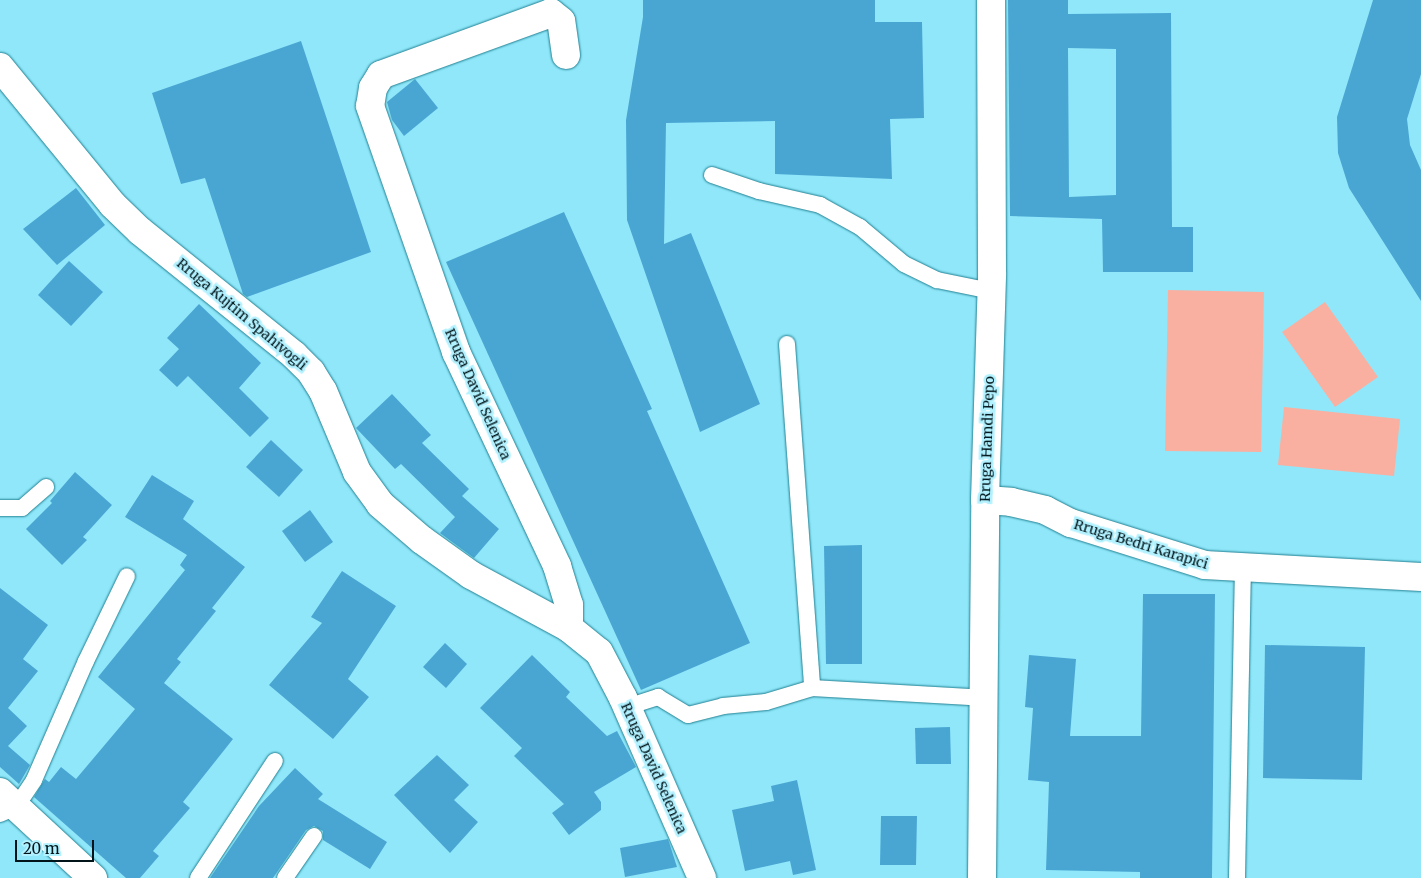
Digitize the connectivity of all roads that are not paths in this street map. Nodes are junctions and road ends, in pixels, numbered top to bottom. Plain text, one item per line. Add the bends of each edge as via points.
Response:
1 (991, 0) edge
2 (566, 55) dead end
3 (0, 66) edge
4 (712, 175) dead end
5 (992, 290) junction
6 (788, 344) dead end
7 (46, 487) dead end
8 (985, 500) junction
9 (0, 508) edge
10 (1243, 568) junction
11 (127, 576) dead end
12 (1421, 577) edge
13 (569, 628) junction
14 (812, 688) junction
15 (983, 698) junction
16 (626, 708) junction
17 (275, 761) dead end
18 (5, 805) edge
19 (314, 836) dead end
20 (93, 878) edge
21 (198, 878) edge
22 (285, 878) edge
23 (702, 878) edge
24 (982, 878) edge
25 (1237, 878) edge

1 - 5 street, Rruga Hamdi Pepo
2 - 13 street, Rruga David Selenica via 561,21 552,13 381,75 373,88 370,106 456,352 557,566 570,605
3 - 13 street, Rruga Kujtim Spahivogli via 113,205 311,372 323,391 357,472 380,504 422,540 471,575
4 - 5 lane via 759,191 820,204 860,226 904,264 937,280
5 - 8 street, Rruga Hamdi Pepo
6 - 14 lane
7 - 9 lane via 22,508
8 - 10 street, Rruga Bedri Karapici via 1045,510 1070,523 1205,565
8 - 15 street, Rruga Hamdi Pepo
10 - 12 street, Rruga Bedri Karapici
10 - 25 lane
11 - 18 lane via 34,780
13 - 16 street, Rruga David Selenica via 599,652
14 - 15 lane
14 - 16 lane via 766,702 723,706 688,715 658,697
15 - 24 street, Rruga Hamdi Pepo
16 - 23 street, Rruga David Selenica
17 - 21 lane
18 - 20 street
19 - 22 lane

